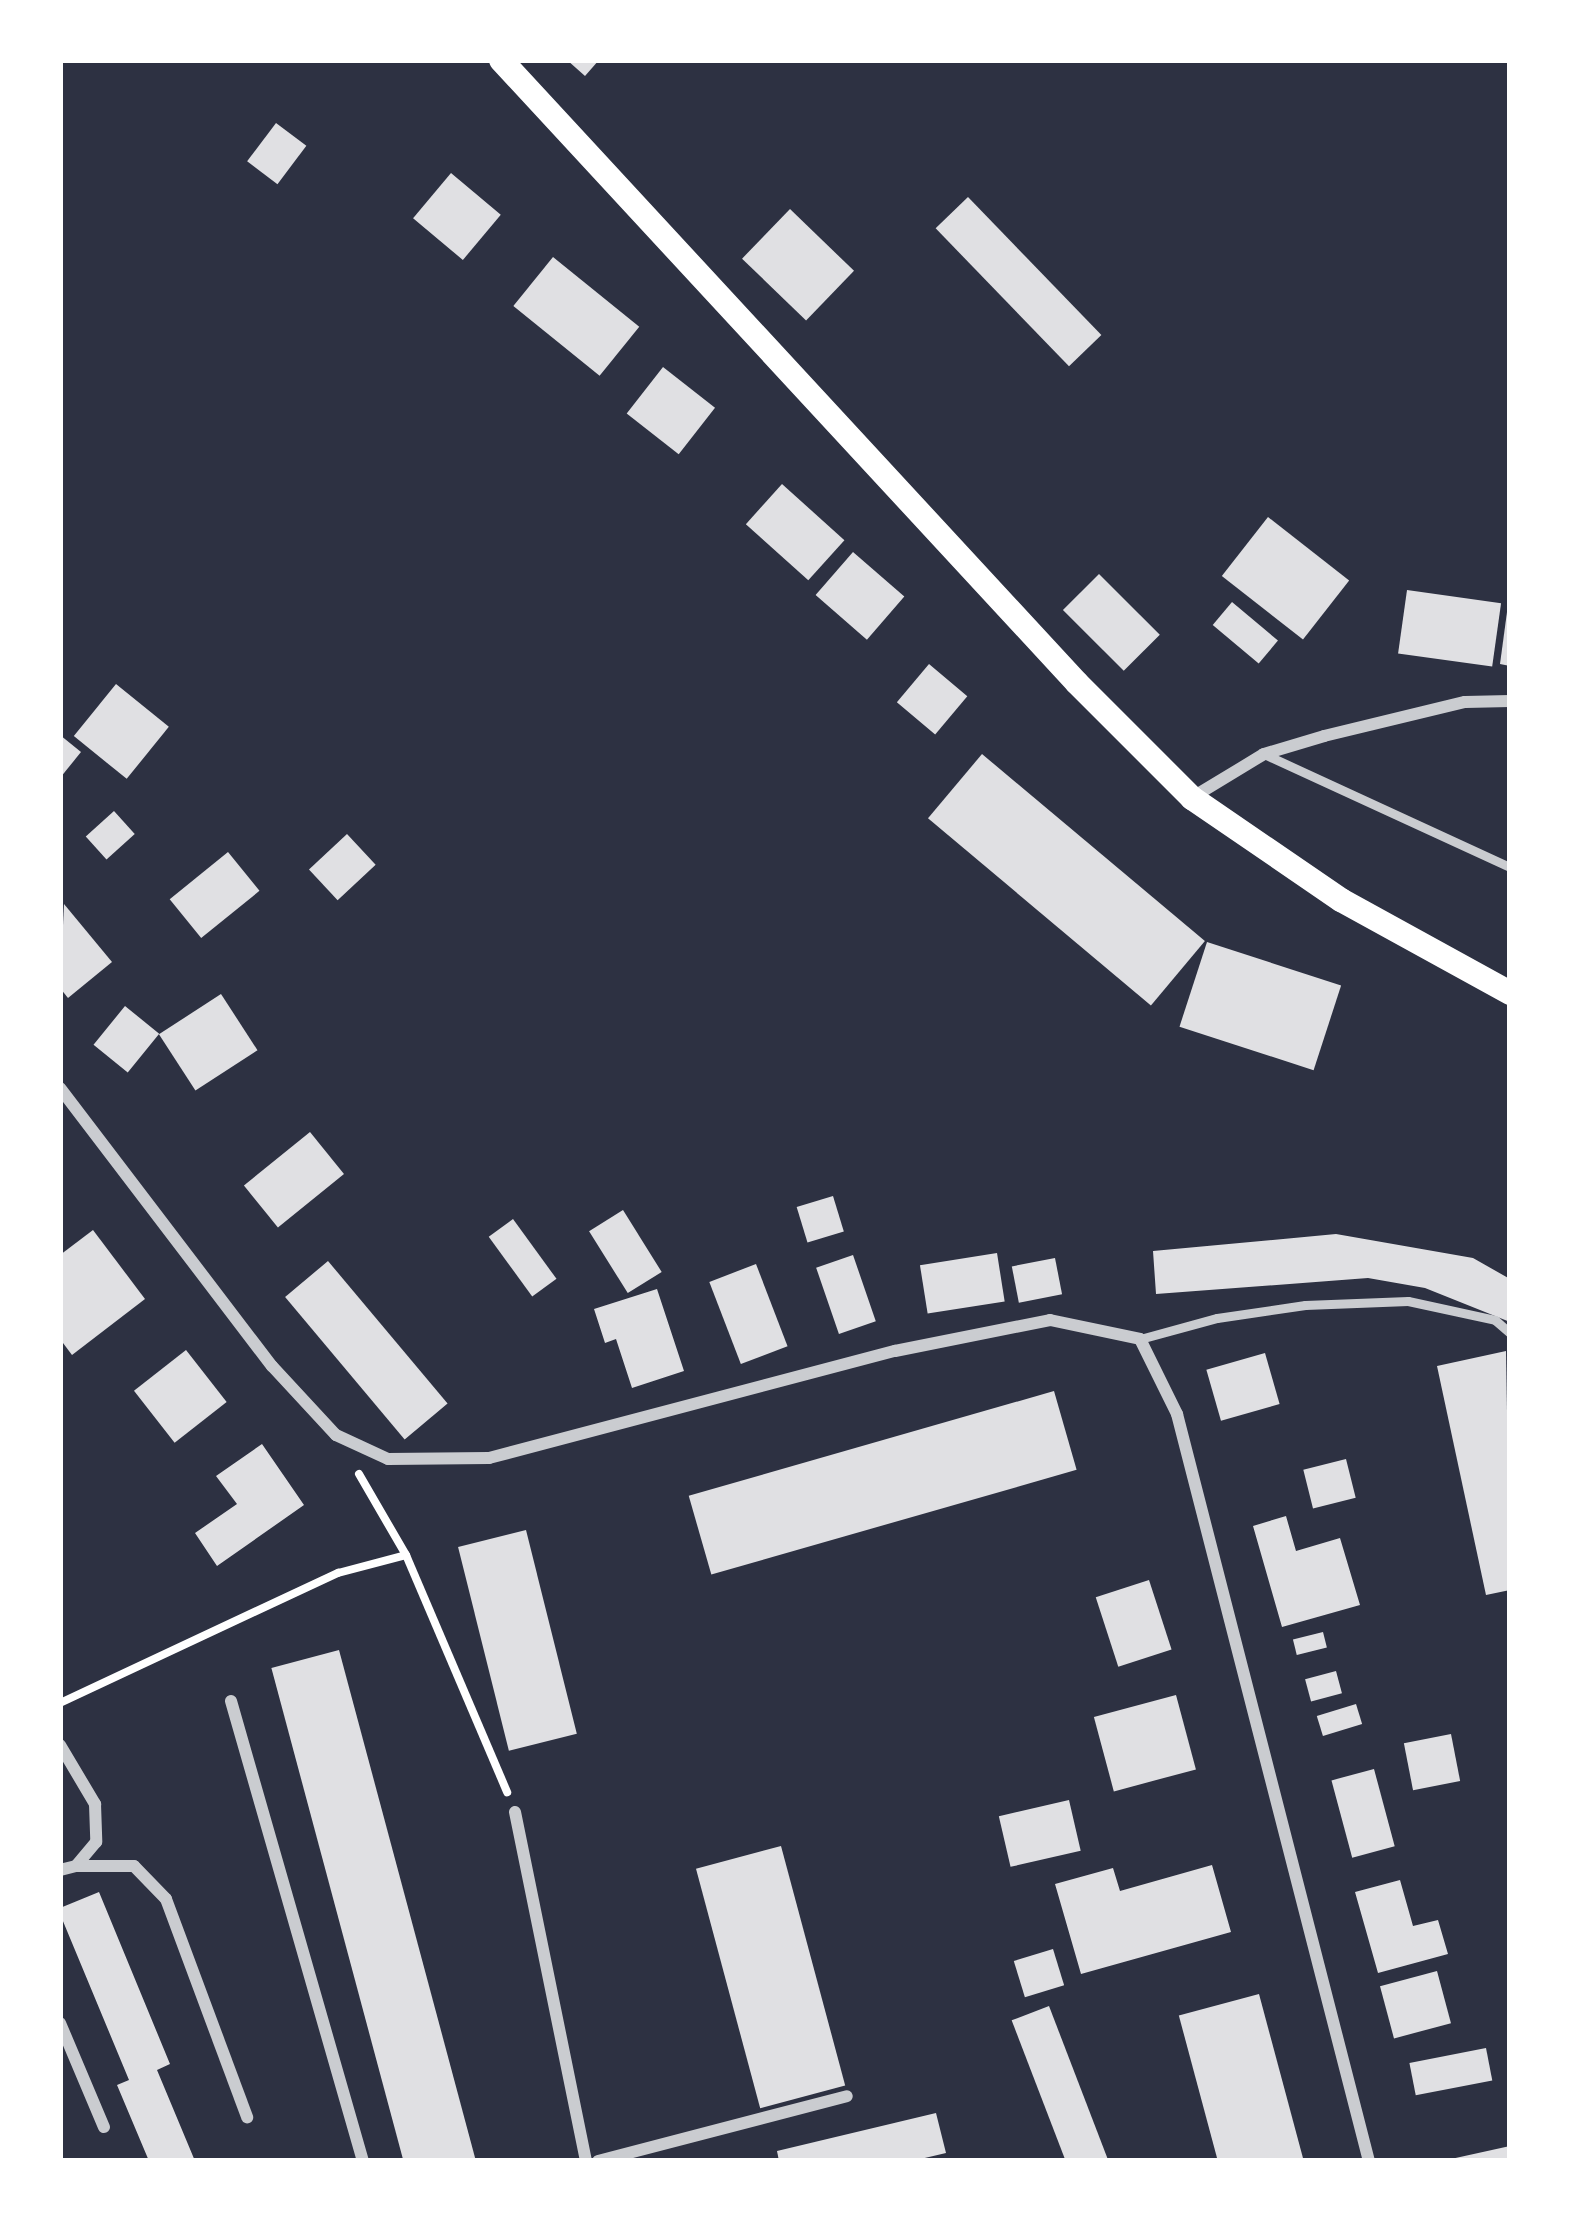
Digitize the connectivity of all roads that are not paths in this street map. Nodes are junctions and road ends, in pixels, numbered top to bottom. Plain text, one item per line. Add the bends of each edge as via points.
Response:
1 (501, 60) edge
2 (1510, 701) edge
3 (1264, 754) junction
4 (1192, 798) junction
5 (1510, 867) edge
6 (1510, 993) edge
7 (60, 1088) edge
8 (1510, 1333) edge
9 (1140, 1339) junction
10 (231, 1701) dead end
11 (60, 1745) edge
12 (515, 1812) road end
13 (76, 1866) junction
14 (60, 1870) edge
15 (60, 2023) edge
16 (847, 2096) dead end
17 (247, 2116) dead end
18 (104, 2127) dead end
19 (363, 2161) edge
20 (586, 2161) edge
21 (598, 2161) edge
22 (1369, 2161) edge

1 - 4 main road
2 - 3 street via 1465,702
3 - 4 street
3 - 5 lane
4 - 6 main road via 1341,900
7 - 9 street via 272,1366 336,1435 388,1459 489,1459 895,1351 1050,1319
8 - 9 lane via 1495,1320 1408,1301 1305,1305
9 - 22 street via 1178,1414
10 - 19 street
11 - 13 street via 95,1804 95,1842
12 - 20 street
13 - 14 street
13 - 17 street via 134,1866 166,1899
15 - 18 street
16 - 21 street

